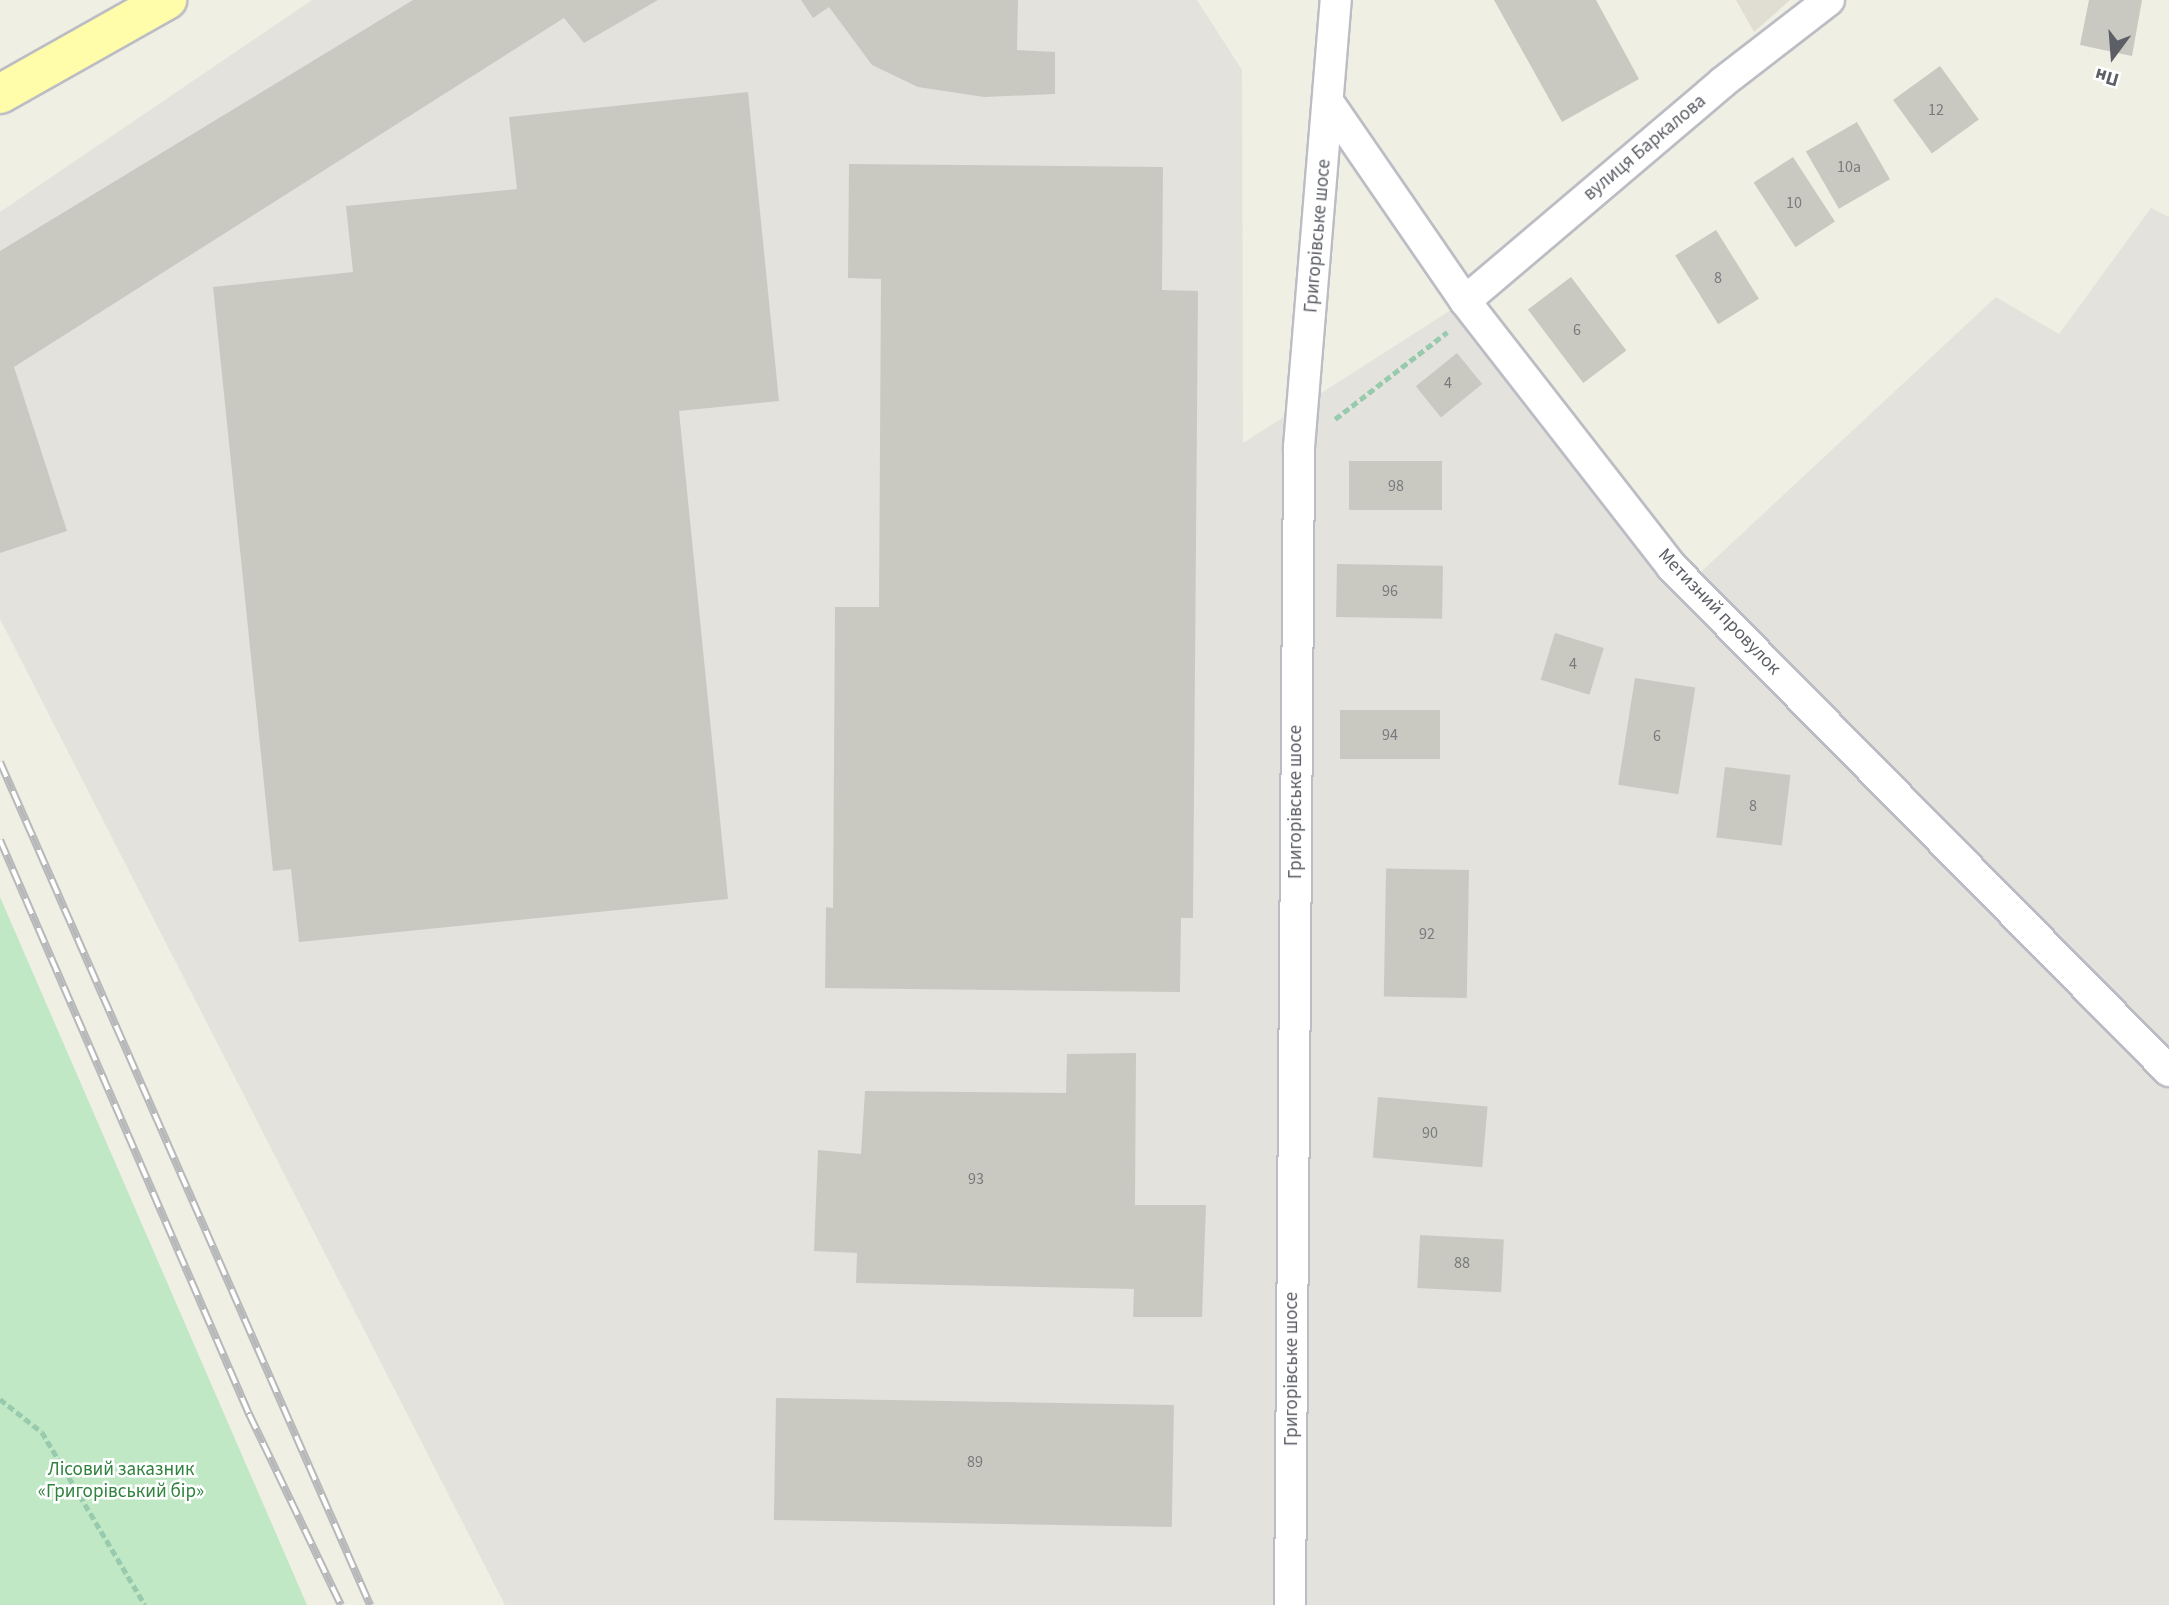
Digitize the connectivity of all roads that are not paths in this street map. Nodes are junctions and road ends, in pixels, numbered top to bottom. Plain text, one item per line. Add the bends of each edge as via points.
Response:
1 (167, 0) edge
2 (1336, 0) edge
3 (1829, 0) edge
4 (0, 94) edge
5 (1329, 103) junction
6 (1465, 301) junction
7 (2169, 1071) edge
8 (1290, 1605) edge

1 - 4 main road
2 - 5 street, Григорівське шосе
3 - 6 street, вулиця Баркалова via 1723,82
5 - 6 street, Метизний провулок
5 - 8 street, Григорівське шосе via 1299,447
6 - 7 street, Метизний провулок via 1672,567

